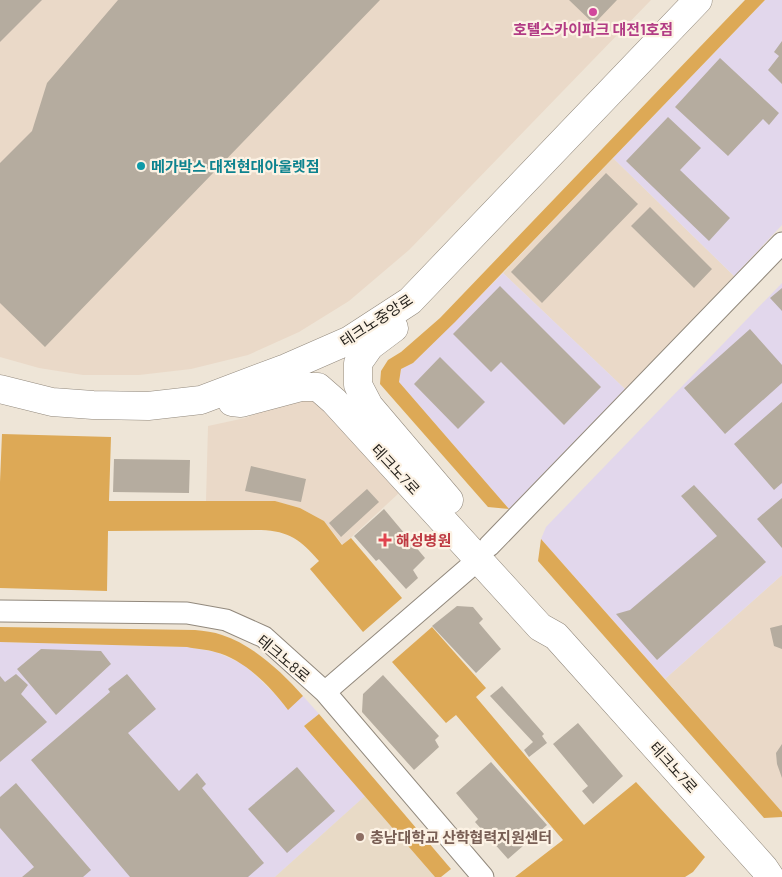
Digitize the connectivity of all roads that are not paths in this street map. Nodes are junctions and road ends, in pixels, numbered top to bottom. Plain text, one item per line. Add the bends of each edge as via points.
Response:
1 (698, 0) edge
2 (782, 243) edge
3 (410, 301) junction
4 (0, 389) edge
5 (201, 400) junction
6 (484, 553) junction
7 (0, 611) edge
8 (325, 692) junction
9 (767, 870) edge
10 (483, 877) edge

1 - 3 main road, 테크노중앙로
2 - 6 street
3 - 5 main road, 테크노중앙로 via 350,340
3 - 6 main road, 테크노7로 via 393,329 370,346 358,363 358,385 368,406
4 - 5 main road, 테크노중앙로 via 52,402 93,405 148,406
5 - 6 main road, 테크노7로 via 241,402 301,387 318,387
6 - 8 street
6 - 9 main road, 테크노7로 via 540,627 556,636
7 - 8 street, 테크노8로 via 187,613 226,620 264,637
8 - 10 street, 테크노8로

